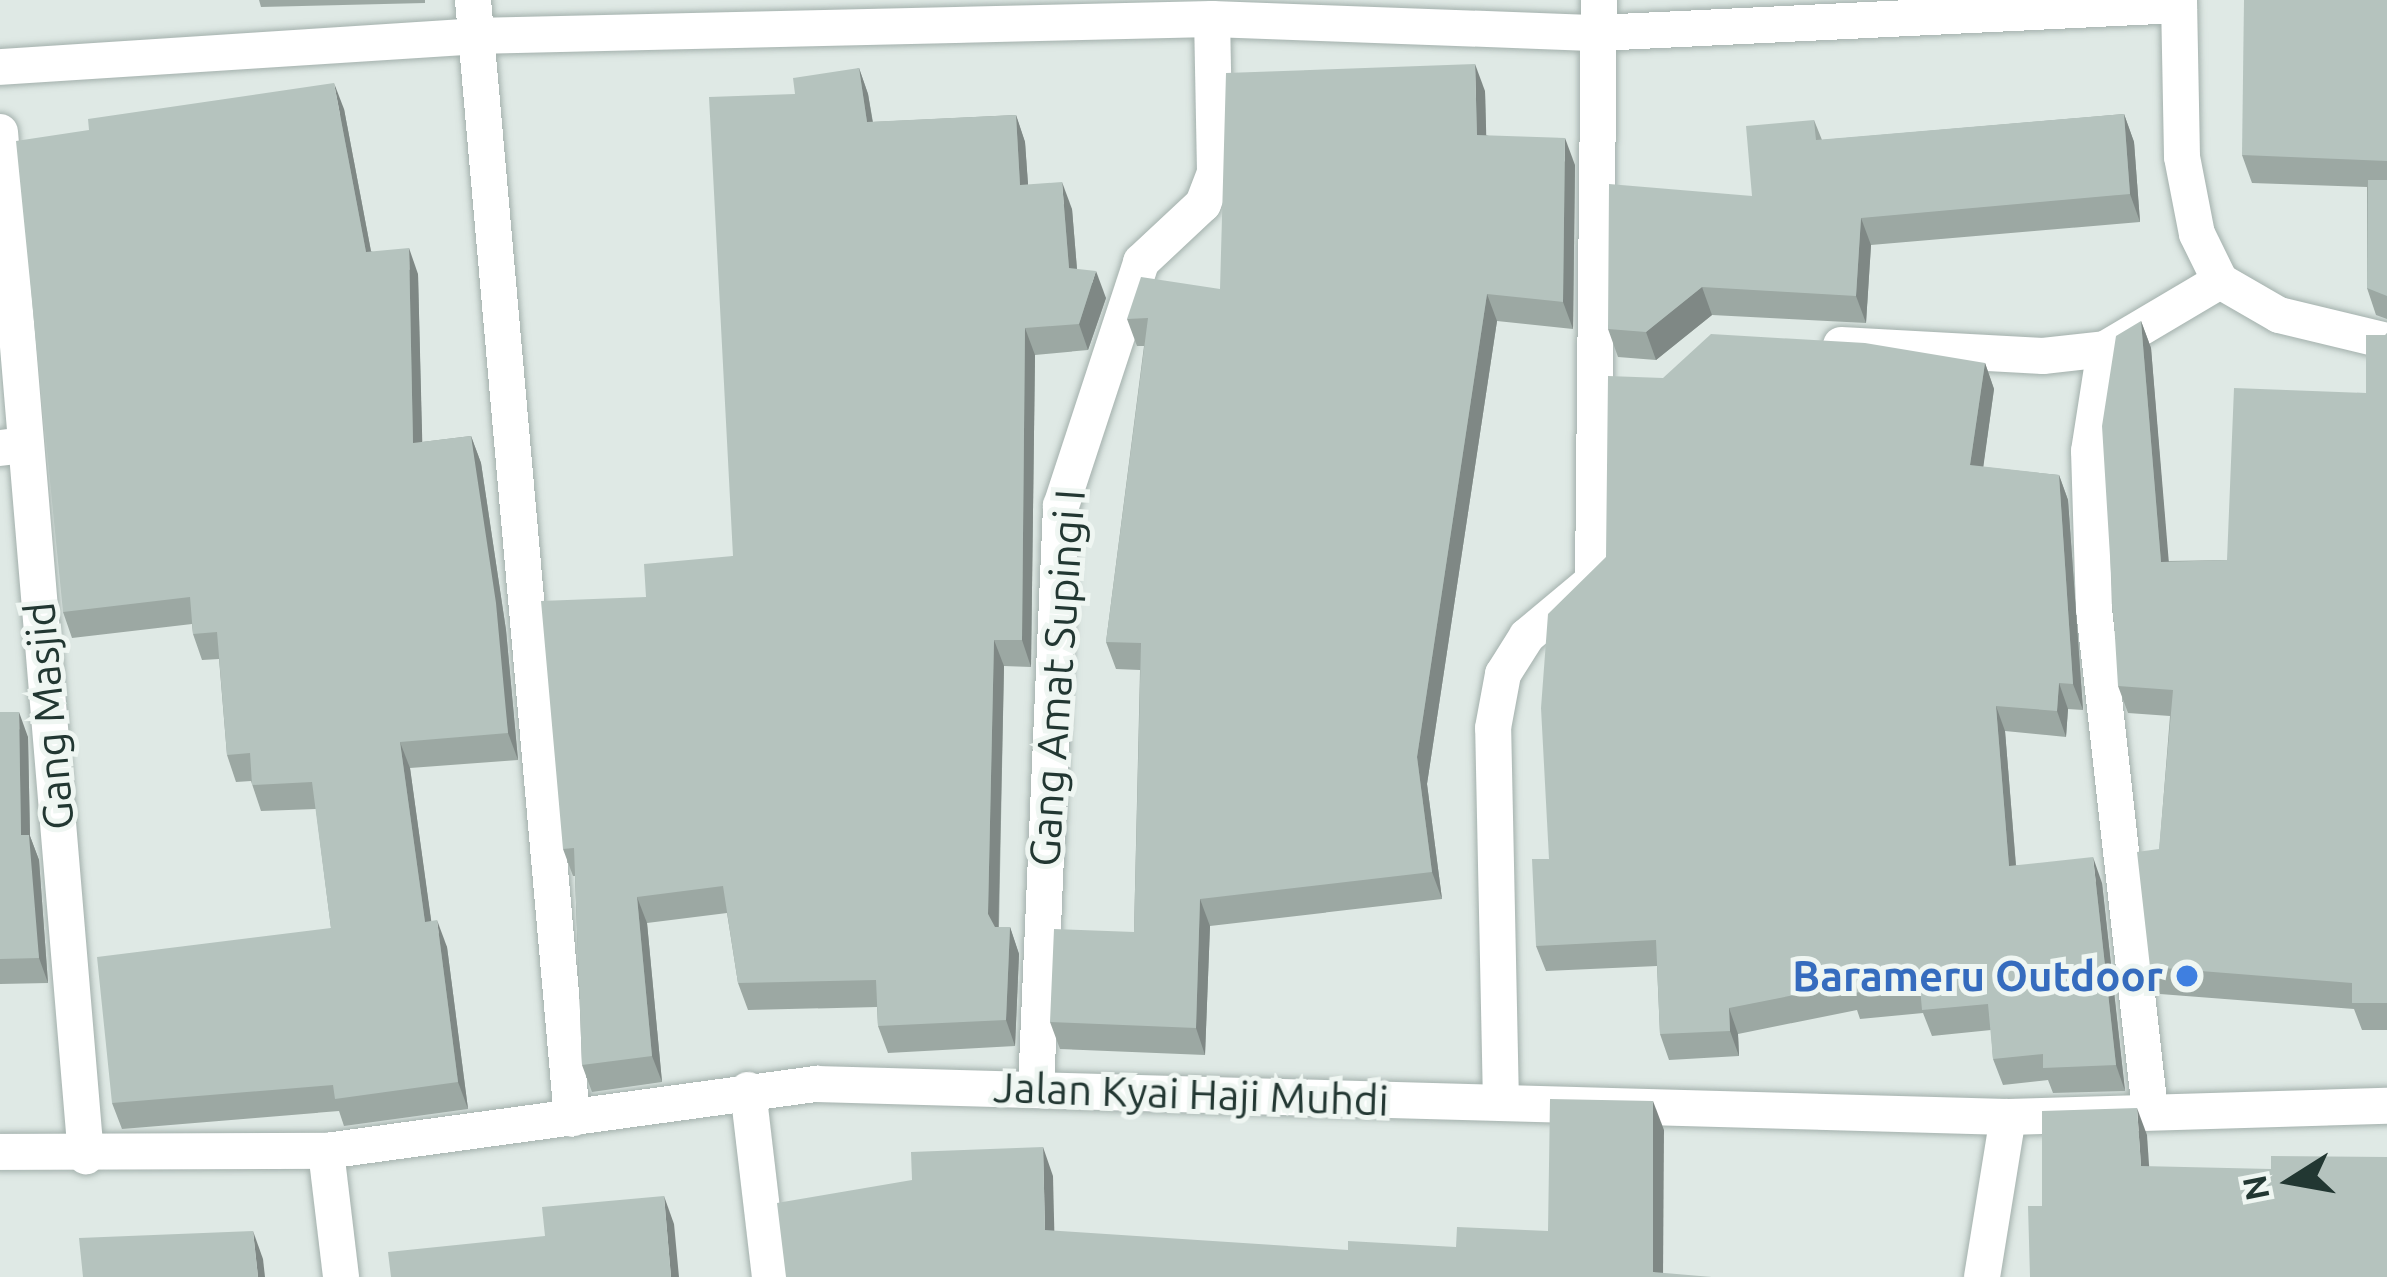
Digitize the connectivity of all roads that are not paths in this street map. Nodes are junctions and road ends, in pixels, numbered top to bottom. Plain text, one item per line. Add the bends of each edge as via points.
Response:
1 (2179, 2) edge
2 (1164, 10) edge
3 (1599, 17) edge
4 (473, 18) edge
5 (1212, 19) junction
6 (0, 67) edge
7 (0, 132) edge
8 (2220, 281) junction
9 (2387, 341) edge
10 (1807, 343) edge
11 (2105, 350) junction
12 (1593, 377) junction
13 (1640, 381) edge
14 (13, 446) edge
15 (1036, 1089) junction
16 (748, 1090) junction
17 (1501, 1103) junction
18 (2387, 1106) edge
19 (2150, 1111) junction
20 (2008, 1117) junction
21 (572, 1119) junction
22 (326, 1151) junction
23 (0, 1152) edge
24 (86, 1156) junction
25 (341, 1277) edge
26 (770, 1277) edge
27 (1982, 1277) edge

1 - 3 street
1 - 8 street via 2182,157 2197,234
2 - 4 street
2 - 5 street
3 - 5 street
3 - 12 street
4 - 6 street
4 - 21 street
5 - 15 street, Gang Amat Supingi I via 1214,172 1203,203 1141,262 1061,506
7 - 14 street, Gang Masjid
8 - 9 street via 2279,316
8 - 11 street
10 - 11 street via 2043,356
11 - 19 street via 2089,451 2094,609
12 - 13 street
12 - 17 street via 1593,581 1527,636 1503,674 1493,728
14 - 24 street, Gang Masjid
15 - 16 street, Jalan Kyai Haji Muhdi
15 - 17 street, Jalan Kyai Haji Muhdi
16 - 21 street, Jalan Kyai Haji Muhdi
16 - 26 street
17 - 20 street, Jalan Kyai Haji Muhdi
18 - 19 street, Jalan Kyai Haji Muhdi
19 - 20 street, Jalan Kyai Haji Muhdi
20 - 27 street
21 - 22 street, Jalan Kyai Haji Muhdi
22 - 24 street, Jalan Kyai Haji Muhdi
22 - 25 street
23 - 24 street, Jalan Kyai Haji Muhdi

